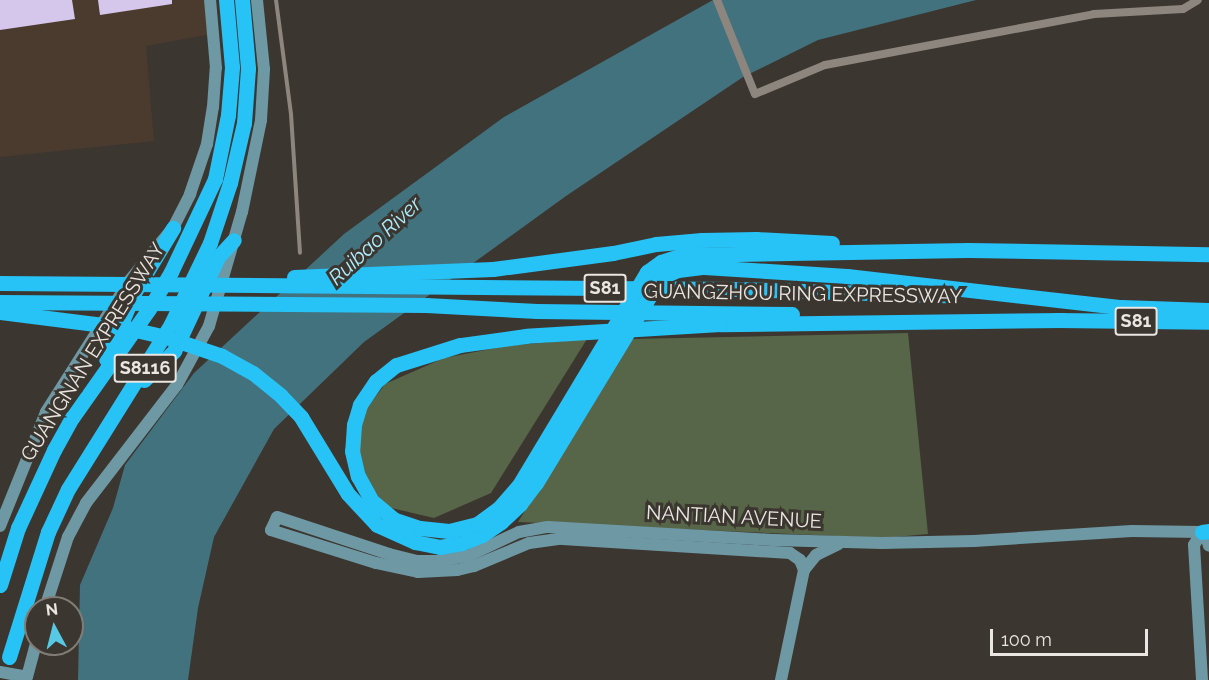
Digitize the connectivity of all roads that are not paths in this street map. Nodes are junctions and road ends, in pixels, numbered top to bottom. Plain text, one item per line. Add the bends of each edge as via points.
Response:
1 (210, 0) edge
2 (226, 0) edge
3 (242, 0) edge
4 (257, 0) edge
5 (276, 0) edge
6 (717, 0) edge
7 (1198, 0) edge
8 (172, 228) junction
9 (234, 240) junction
10 (968, 250) junction
11 (300, 253) dead end
12 (1209, 254) edge
13 (0, 283) edge
14 (84, 285) junction
15 (1209, 300) edge
16 (0, 302) edge
17 (1209, 310) edge
18 (0, 312) edge
19 (1064, 320) junction
20 (1209, 322) edge
21 (94, 385) junction
22 (125, 398) junction
23 (0, 526) edge
24 (1207, 536) edge
25 (846, 542) junction
26 (804, 570) junction
27 (0, 585) edge
28 (49, 596) edge
29 (33, 656) edge
30 (9, 657) dead end
31 (0, 672) edge
32 (781, 680) edge
33 (1202, 680) edge

1 - 8 street via 216,68 213,107 190,194
2 - 21 highway, GUANGNAN EXPRESSWAY / S8116 via 232,67 228,115 215,179 171,272
3 - 22 highway, S8116 via 248,68 242,133 230,183 210,243 171,324
4 - 9 street via 264,69 261,120
5 - 11 lane via 291,114
6 - 7 street via 755,94 825,65 1094,14 1183,9
8 - 21 highway via 134,293
8 - 23 street via 129,281 46,412
9 - 22 highway via 218,257 174,351
9 - 28 street via 204,335 177,386 90,496 68,537
10 - 12 highway
10 - 14 highway via 756,239 656,244 613,254 493,269
10 - 19 highway via 682,255 661,262 647,272 519,485 499,508 477,524 449,531 395,520 372,501 358,476 352,451 354,426 360,405 376,381 396,365 460,345 526,336 720,324
13 - 14 highway, GUANGZHOU RING EXPRESSWAY / S81
14 - 15 highway, GUANGZHOU RING EXPRESSWAY / S81 via 737,289
16 - 19 highway, GUANGZHOU RING EXPRESSWAY / S81 via 426,305 549,311
17 - 18 highway via 1121,307 847,276 704,267 678,270 658,282 536,483 501,522 482,535 440,547 415,542 377,525 348,494 301,417 254,373 222,356 166,337 127,328
19 - 20 highway, GUANGZHOU RING EXPRESSWAY / S81
21 - 27 highway, GUANGNAN EXPRESSWAY / S8116 via 36,485
22 - 30 highway, S8116 via 68,489 48,532
24 - 25 street, NANTIAN AVENUE via 1132,531 974,541
24 - 33 street via 1194,545
25 - 26 street via 816,555
25 - 26 street, NANTIAN AVENUE via 548,527 519,532 468,556 418,561 277,517 271,530 418,572 465,568 529,543 558,539 790,553 800,560
26 - 32 street
29 - 31 street via 27,677

